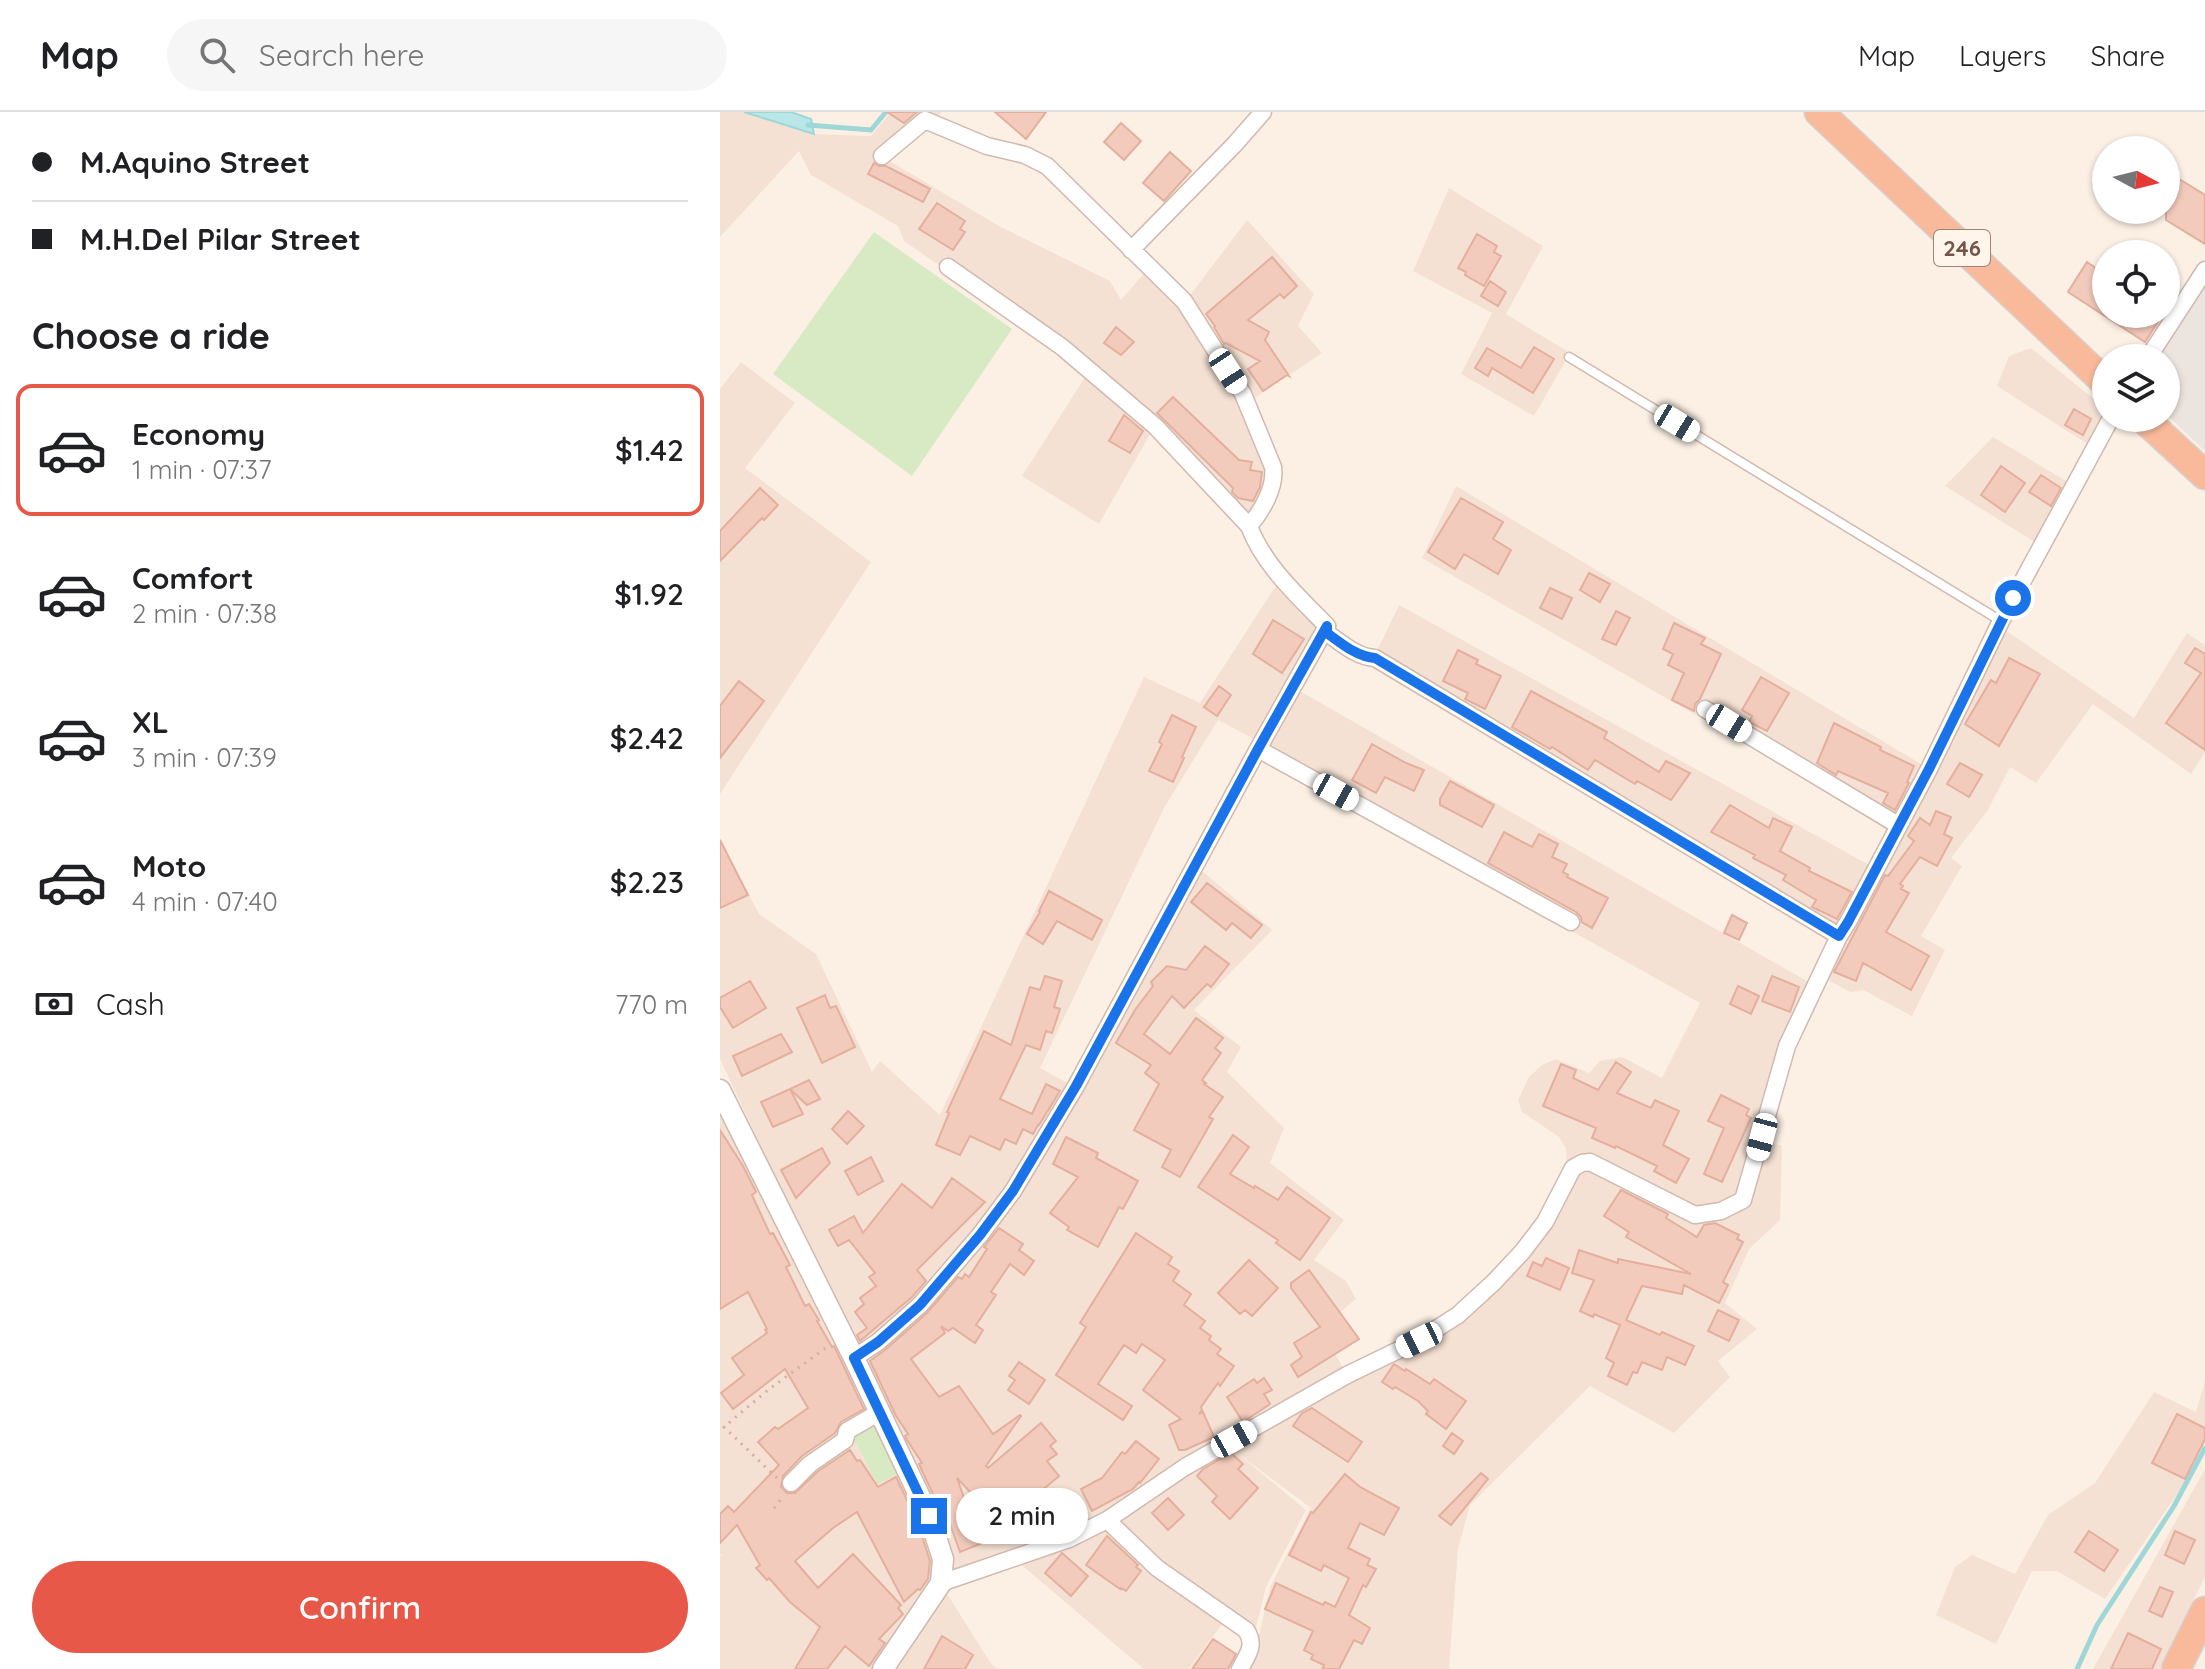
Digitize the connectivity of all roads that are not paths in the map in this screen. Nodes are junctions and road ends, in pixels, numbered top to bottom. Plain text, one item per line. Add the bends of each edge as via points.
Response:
1 (1263, 112) edge
2 (1819, 112) edge
3 (882, 156) dead end
4 (1131, 250) junction
5 (948, 267) dead end
6 (2205, 270) edge
7 (2157, 344) edge
8 (1569, 357) dead end
9 (2092, 370) edge
10 (2103, 432) edge
11 (2158, 432) edge
12 (2205, 475) edge
13 (1249, 526) junction
14 (2001, 621) junction
15 (1327, 626) junction
16 (1705, 709) dead end
17 (1258, 749) junction
18 (1898, 825) junction
19 (1571, 922) dead end
20 (1839, 936) junction
21 (720, 1090) edge
22 (726, 1120) edge
23 (854, 1358) junction
24 (880, 1412) junction
25 (786, 1484) road end
26 (1107, 1520) junction
27 (941, 1583) junction
28 (2205, 1611) edge
29 (883, 1669) edge
30 (1240, 1669) edge
31 (2176, 1669) edge

1 - 4 street
2 - 9 highway, 246
3 - 4 street via 925,120 987,146 1025,155 1047,166
4 - 13 street via 1184,301 1243,394 1275,479
5 - 13 street via 1062,347 1155,426
6 - 7 street
8 - 14 lane
10 - 14 street
11 - 12 highway
13 - 15 street via 1257,547
14 - 18 street
15 - 17 street
15 - 20 street via 1327,633 1350,649 1375,658
16 - 18 street
17 - 19 street
17 - 23 street via 1076,1086 1013,1191 920,1305
18 - 20 street
20 - 26 street via 1787,1046 1743,1200 1695,1215 1590,1162 1582,1163 1569,1174 1545,1222 1523,1251 1458,1315 1185,1467
21 - 22 street
22 - 23 street
23 - 24 street
24 - 25 street via 847,1431 845,1440
24 - 27 street via 929,1516 943,1559
26 - 27 street via 1069,1539
26 - 30 street via 1157,1568 1246,1630 1252,1646
27 - 29 street
28 - 31 highway

